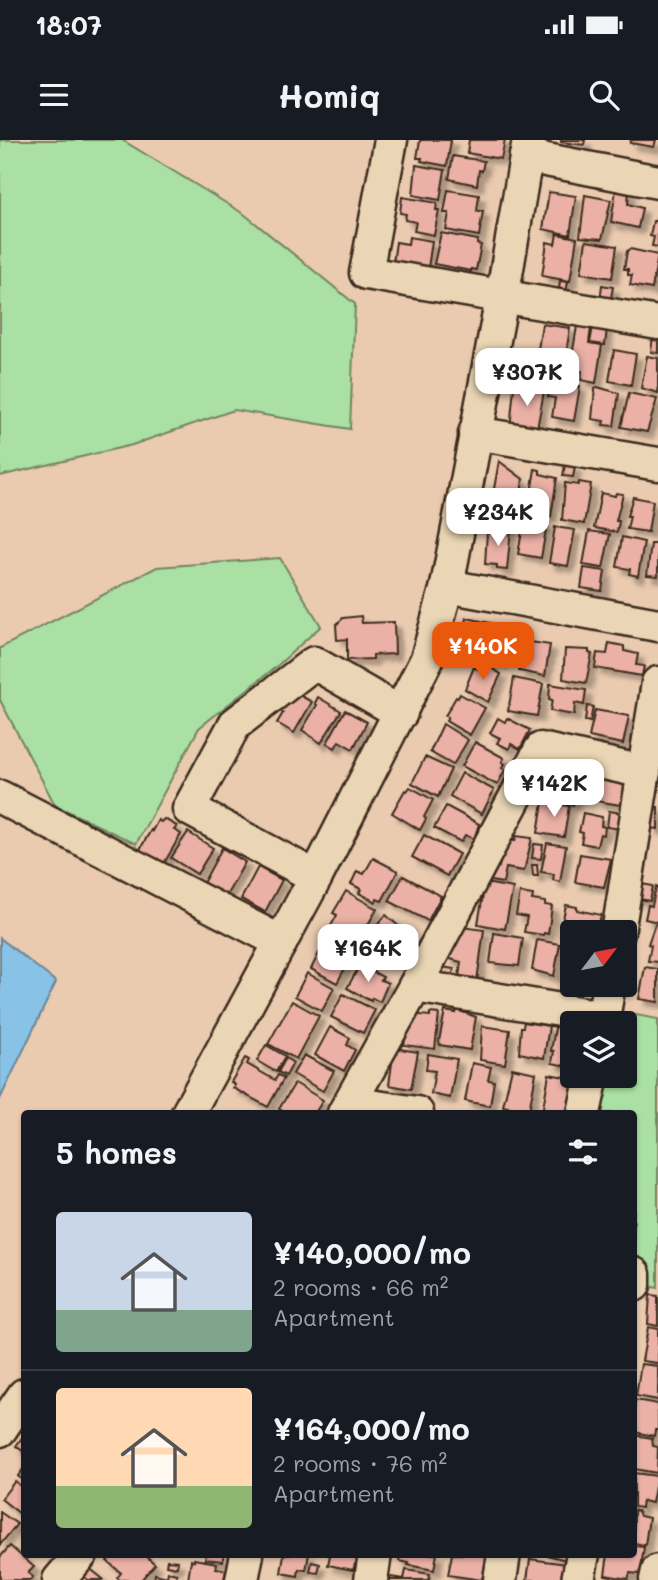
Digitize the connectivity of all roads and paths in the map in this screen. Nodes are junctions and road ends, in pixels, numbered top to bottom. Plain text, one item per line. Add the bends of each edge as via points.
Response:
1 (391, 140) edge
2 (528, 148) edge
3 (658, 182) edge
4 (502, 298) junction
5 (658, 323) edge
6 (475, 433) junction
7 (658, 464) edge
8 (447, 586) junction
9 (658, 625) edge
10 (658, 683) edge
11 (401, 713) junction
12 (645, 772) junction
13 (0, 797) edge
14 (316, 877) junction
15 (620, 920) edge
16 (281, 942) junction
17 (415, 986) junction
18 (560, 1013) edge
19 (589, 1088) edge
20 (347, 1108) edge
21 (190, 1110) edge
22 (375, 1110) edge
23 (585, 1110) edge
24 (21, 1399) edge
25 (0, 1430) edge
26 (78, 1558) edge
27 (246, 1558) edge
28 (374, 1558) edge
29 (503, 1558) edge
30 (582, 1558) edge
31 (658, 1571) edge
32 (59, 1580) edge
33 (242, 1580) edge
34 (371, 1580) edge
35 (500, 1580) edge
36 (578, 1580) edge
37 (656, 1580) edge

1 - 4 street via 366,273
2 - 3 street
2 - 4 street
4 - 5 street
4 - 6 street
6 - 7 street
6 - 8 street
8 - 9 street
8 - 11 street via 426,659
10 - 12 street
11 - 14 street
11 - 14 street via 314,663 235,724 188,809
12 - 15 street
12 - 17 street via 541,749
13 - 16 street
14 - 16 street
16 - 21 street
17 - 18 street
17 - 20 street
19 - 23 street
20 - 22 street
24 - 25 street
26 - 32 street
27 - 33 street
28 - 34 street
29 - 35 street
30 - 36 street
31 - 37 street

